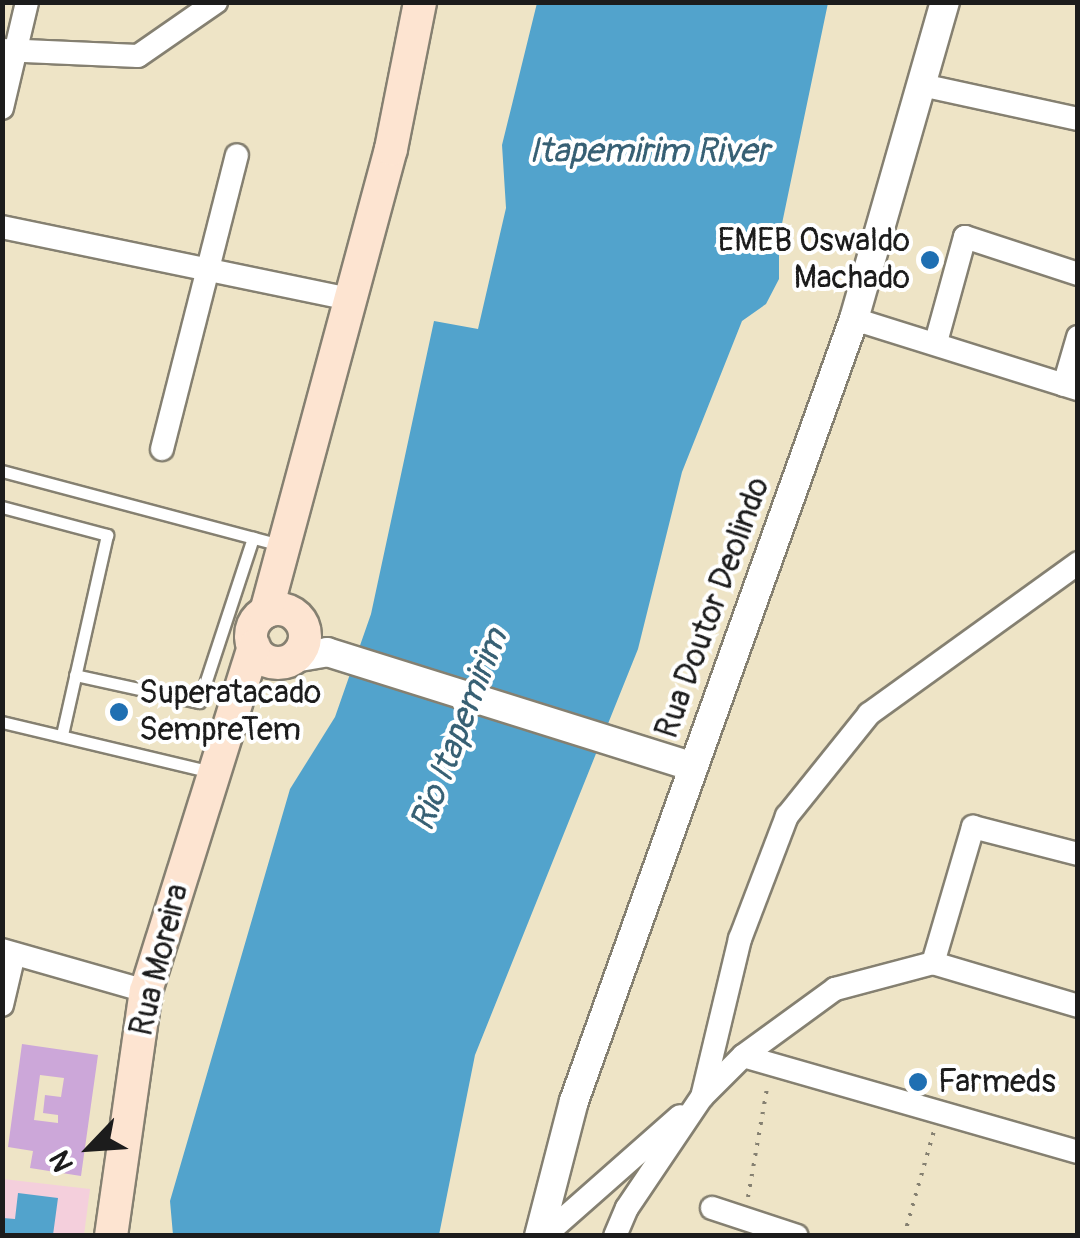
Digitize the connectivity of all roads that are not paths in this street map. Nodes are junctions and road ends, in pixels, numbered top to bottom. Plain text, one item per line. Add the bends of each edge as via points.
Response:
1 (28, 2) edge
2 (216, 2) edge
3 (420, 2) edge
4 (945, 2) edge
5 (9, 52) edge
6 (922, 85) junction
7 (2, 108) edge
8 (1078, 119) edge
9 (237, 154) dead end
10 (2, 227) edge
11 (206, 269) junction
12 (1078, 274) edge
13 (350, 299) junction
14 (854, 318) junction
15 (1078, 337) edge
16 (936, 342) junction
17 (1071, 387) edge
18 (162, 449) dead end
19 (2, 471) edge
20 (2, 507) edge
21 (273, 548) junction
22 (1078, 563) edge
23 (295, 642) junction
24 (75, 675) junction
25 (2, 722) edge
26 (62, 735) junction
27 (693, 767) junction
28 (212, 772) junction
29 (1078, 854) edge
30 (8, 952) edge
31 (933, 963) junction
32 (146, 992) junction
33 (2, 1005) edge
34 (1078, 1006) edge
35 (743, 1056) junction
36 (702, 1097) junction
37 (1078, 1152) edge
38 (712, 1208) dead end
39 (111, 1236) edge
40 (542, 1236) edge
41 (615, 1236) edge
42 (798, 1236) edge

1 - 5 street
2 - 5 street via 138,56
3 - 13 main road via 391,148
4 - 6 street, Rua Doutor Deolindo
5 - 7 street
6 - 8 street
6 - 14 street, Rua Doutor Deolindo
9 - 11 street
10 - 11 street
11 - 13 street
11 - 18 street
12 - 16 street via 965,237
13 - 21 main road
14 - 16 street
14 - 27 street, Rua Doutor Deolindo
15 - 17 street
16 - 17 street
19 - 21 lane
20 - 24 lane via 107,535
21 - 23 main road
21 - 24 lane via 199,702
22 - 36 street via 869,714 787,816 740,939
23 - 27 street
23 - 28 main road, Rua Moreira via 239,692
24 - 26 lane
25 - 26 lane
26 - 28 lane
27 - 40 street, Rua Doutor Deolindo via 574,1101
28 - 32 main road, Rua Moreira
29 - 31 street via 973,827
30 - 32 street
30 - 33 street
31 - 34 street
31 - 35 street via 835,989
32 - 39 main road, Rua Moreira
35 - 36 street
35 - 37 street
36 - 40 street
36 - 41 street via 626,1208
38 - 42 street

